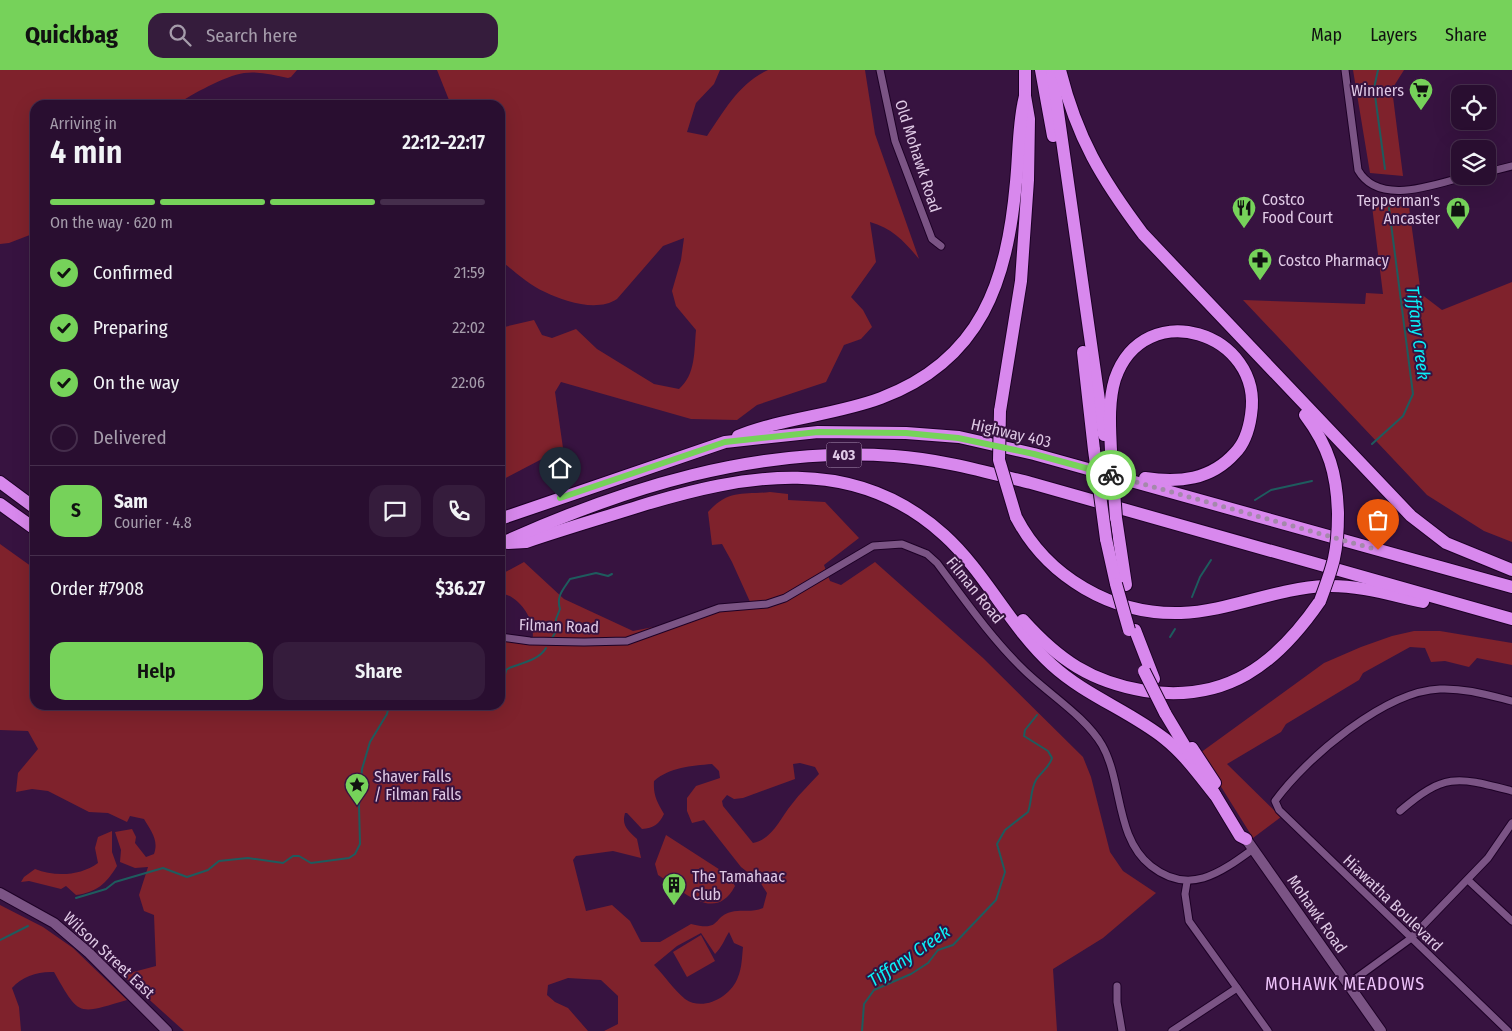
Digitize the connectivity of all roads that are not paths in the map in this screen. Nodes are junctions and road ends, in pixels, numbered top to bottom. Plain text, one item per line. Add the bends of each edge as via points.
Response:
1 (880, 70) edge
2 (1025, 70) edge
3 (1041, 70) edge
4 (1052, 70) edge
5 (1060, 70) edge
6 (1345, 70) edge
7 (1025, 96) junction
8 (1512, 166) edge
9 (1496, 170) edge
10 (1451, 180) edge
11 (941, 246) dead end
12 (1279, 378) junction
13 (725, 442) junction
14 (1104, 451) junction
15 (1102, 473) junction
16 (0, 482) edge
17 (0, 504) edge
18 (30, 504) edge
19 (505, 518) edge
20 (30, 525) edge
21 (505, 542) edge
22 (505, 544) edge
23 (1512, 570) edge
24 (1121, 584) junction
25 (990, 586) junction
26 (1512, 587) edge
27 (1512, 619) edge
28 (1512, 624) edge
29 (505, 638) edge
30 (1512, 701) edge
31 (1168, 713) junction
32 (1512, 791) edge
33 (1215, 795) junction
34 (1400, 811) dead end
35 (1512, 823) edge
36 (1249, 844) junction
37 (1468, 880) junction
38 (1187, 882) junction
39 (0, 893) edge
40 (1512, 921) edge
41 (1410, 939) junction
42 (1348, 984) junction
43 (1117, 986) dead end
44 (1237, 988) junction
45 (167, 1031) edge
46 (1122, 1031) edge
47 (1172, 1031) edge
48 (1268, 1031) edge
49 (1381, 1031) edge
50 (1508, 1031) edge

1 - 11 street, Old Mohawk Road via 895,141 932,239
2 - 7 highway
3 - 14 highway
4 - 14 highway
5 - 12 highway via 1087,150 1115,196 1143,234
6 - 10 street via 1358,170 1364,179 1374,187 1400,190
7 - 13 highway via 1020,114 1014,206 1004,262 983,316 959,347 930,374 898,392
7 - 28 highway, bridge via 1029,119 1028,180 1021,281 1000,411 999,460 1016,517 1027,538 1045,560 1077,585 1116,604 1153,611 1181,612 1326,586 1387,593
8 - 9 street
12 - 23 highway via 1411,516 1446,543
12 - 25 highway, bridge via 1331,458 1338,486 1337,547 1333,569 1320,601 1290,641 1256,669 1209,690 1173,694 1116,686 1074,666 1040,639
13 - 15 highway, Highway 403 / 403 via 818,432 906,433 958,438
13 - 19 highway, Highway 403 / 403
14 - 15 highway via 1115,379 1126,357 1141,342 1164,333 1187,331 1215,340 1241,364 1250,386 1253,407 1250,426 1240,448 1227,462 1206,475 1182,481
14 - 24 highway, bridge via 1120,541
14 - 24 highway, bridge via 1106,539
15 - 26 highway, Highway 403 / 403
16 - 18 highway
17 - 20 highway
21 - 27 highway, 403 via 674,479 727,466 826,455 894,456 957,465 1031,483
22 - 25 highway via 526,542 692,491 748,479 806,476 862,487 918,514 944,535
24 - 31 highway, bridge via 1132,630
25 - 33 highway via 1030,642 1052,665 1091,695 1164,738 1182,754
29 - 38 street, Filman Road via 530,641 627,641 718,608 766,604 785,598 867,548 902,544 927,554 937,563 1021,668 1092,730 1109,759 1126,825 1140,856 1158,870
30 - 41 street, Hiawatha Boulevard via 1473,691 1439,689 1412,694 1388,706 1319,752 1275,801 1279,810
31 - 33 highway
31 - 36 highway via 1246,832
32 - 34 street via 1468,780 1452,780 1422,792
33 - 36 highway via 1240,836
35 - 37 street
36 - 38 street via 1215,874
36 - 42 main road, Mohawk Road
37 - 40 street
37 - 41 street
38 - 44 street via 1185,906 1189,922
39 - 45 main road, Wilson Street East via 54,923
41 - 42 street
41 - 50 street, Hiawatha Boulevard
42 - 49 main road, Mohawk Road
43 - 46 street
44 - 47 street
44 - 48 street

